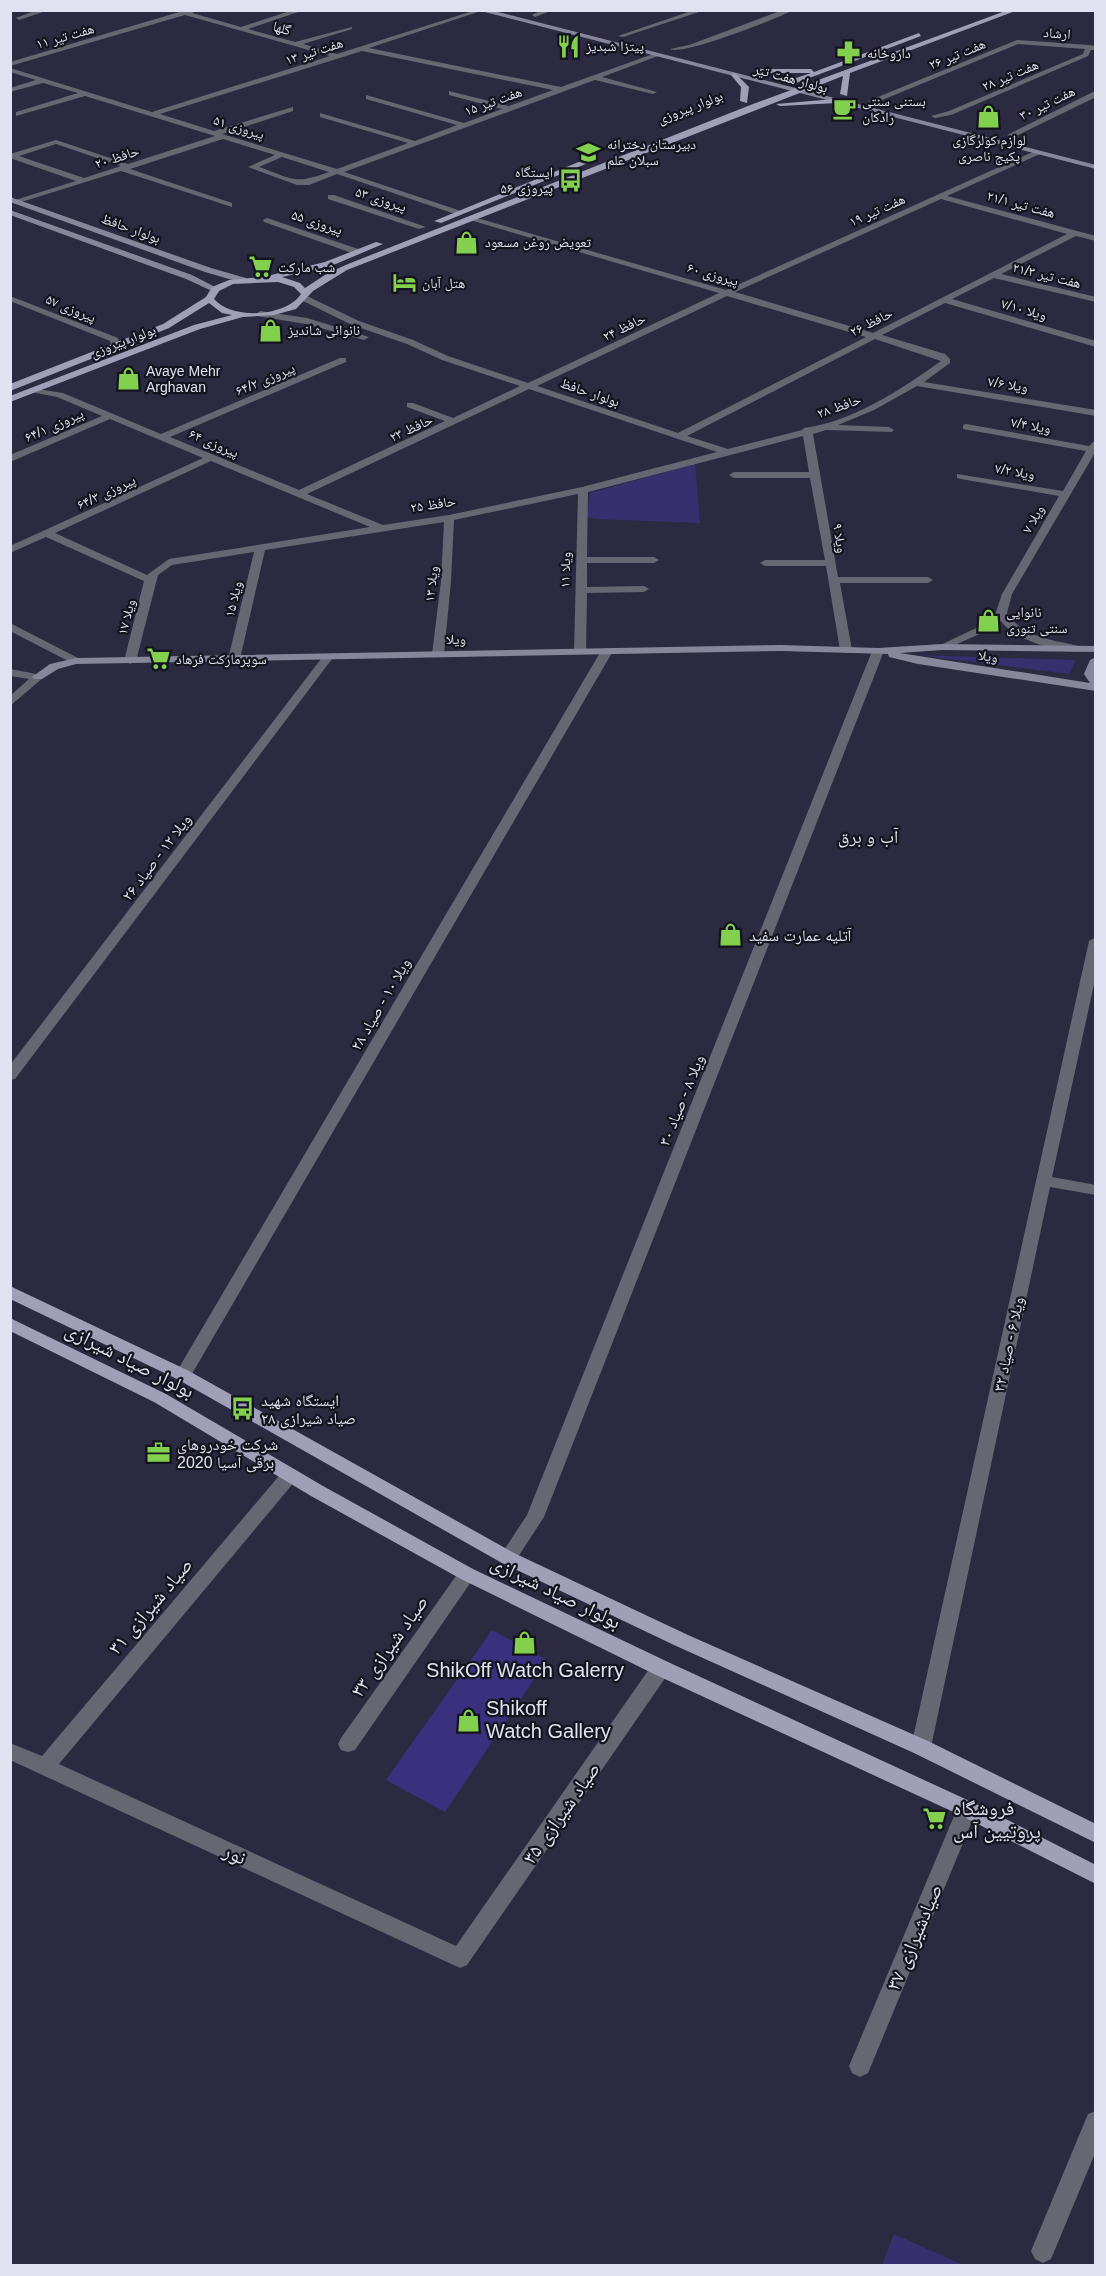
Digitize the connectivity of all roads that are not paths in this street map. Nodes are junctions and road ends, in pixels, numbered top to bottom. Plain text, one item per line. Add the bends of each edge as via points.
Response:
1 (45, 10) edge
2 (170, 10) edge
3 (195, 10) edge
4 (301, 10) edge
5 (518, 10) edge
6 (550, 10) edge
7 (702, 10) edge
8 (790, 10) edge
9 (987, 10) edge
10 (1015, 10) edge
11 (481, 11) edge
12 (765, 13) dead end
13 (184, 14) junction
14 (535, 15) junction
15 (776, 16) junction
16 (19, 18) dead end
17 (956, 21) dead end
18 (350, 27) dead end
19 (241, 29) junction
20 (926, 32) dead end
21 (621, 36) junction
22 (642, 42) dead end
23 (1017, 42) joint
24 (295, 44) junction
25 (663, 47) dead end
26 (1092, 47) edge
27 (360, 49) junction
28 (673, 50) junction
29 (656, 55) junction
30 (694, 55) dead end
31 (337, 56) junction
32 (726, 63) dead end
33 (10, 64) edge
34 (10, 70) edge
35 (758, 71) junction
36 (820, 71) junction
37 (847, 73) junction
38 (735, 75) junction
39 (596, 78) junction
40 (44, 80) junction
41 (795, 81) junction
42 (812, 86) junction
43 (780, 87) junction
44 (10, 90) edge
45 (563, 90) junction
46 (652, 92) dead end
47 (796, 92) junction
48 (86, 93) junction
49 (452, 93) dead end
50 (844, 94) junction
51 (1095, 94) edge
52 (369, 97) dead end
53 (744, 101) junction
54 (834, 101) junction
55 (872, 101) junction
56 (756, 106) junction
57 (290, 109) dead end
58 (510, 109) junction
59 (19, 114) dead end
60 (153, 114) junction
61 (927, 114) junction
62 (324, 115) dead end
63 (957, 122) dead end
64 (465, 125) junction
65 (1000, 132) dead end
66 (219, 135) junction
67 (656, 135) dead end
68 (1011, 135) junction
69 (1022, 138) dead end
70 (415, 143) junction
71 (1037, 152) junction
72 (283, 154) junction
73 (11, 156) edge
74 (600, 157) dead end
75 (1095, 167) edge
76 (126, 168) junction
77 (338, 172) junction
78 (85, 181) junction
79 (940, 196) junction
80 (331, 197) dead end
81 (14, 200) edge
82 (229, 205) dead end
83 (10, 212) edge
84 (458, 213) junction
85 (474, 218) junction
86 (267, 220) dead end
87 (422, 227) junction
88 (411, 231) dead end
89 (1075, 233) junction
90 (390, 239) dead end
91 (1095, 239) edge
92 (358, 252) junction
93 (994, 275) junction
94 (267, 278) junction
95 (243, 280) junction
96 (215, 289) junction
97 (728, 292) junction
98 (305, 296) junction
99 (10, 298) edge
100 (210, 299) junction
101 (945, 300) junction
102 (1094, 300) edge
103 (247, 314) junction
104 (260, 314) junction
105 (875, 335) junction
106 (1095, 344) edge
107 (115, 346) junction
108 (445, 358) junction
109 (945, 358) joint
110 (343, 360) dead end
111 (916, 383) junction
112 (12, 385) edge
113 (532, 387) junction
114 (34, 390) junction
115 (10, 399) edge
116 (410, 405) dead end
117 (1095, 413) edge
118 (109, 416) junction
119 (456, 422) junction
120 (966, 427) dead end
121 (823, 428) junction
122 (807, 430) junction
123 (889, 430) dead end
124 (164, 436) junction
125 (679, 436) junction
126 (1093, 445) edge
127 (726, 452) junction
128 (212, 457) junction
129 (10, 459) edge
130 (734, 475) dead end
131 (815, 475) junction
132 (961, 476) dead end
133 (583, 490) junction
134 (301, 493) junction
135 (1065, 494) junction
136 (449, 518) junction
137 (381, 528) junction
138 (48, 534) junction
139 (261, 546) junction
140 (10, 550) edge
141 (580, 560) junction
142 (654, 560) dead end
143 (765, 563) dead end
144 (829, 563) junction
145 (150, 580) junction
146 (832, 580) junction
147 (928, 580) dead end
148 (644, 589) dead end
149 (580, 590) junction
150 (1001, 613) junction
151 (10, 626) edge
152 (942, 647) junction
153 (1079, 649) junction
154 (1095, 649) edge
155 (846, 650) junction
156 (580, 651) junction
157 (607, 651) junction
158 (878, 651) junction
159 (438, 654) junction
160 (328, 657) junction
161 (234, 659) junction
162 (130, 660) junction
163 (1095, 660) edge
164 (76, 661) junction
165 (10, 672) edge
166 (38, 677) junction
167 (1095, 683) edge
168 (1095, 688) edge
169 (10, 703) edge
170 (1095, 941) edge
171 (1091, 985) edge
172 (10, 1076) edge
173 (1044, 1181) junction
174 (1095, 1190) edge
175 (10, 1292) edge
176 (10, 1324) edge
177 (183, 1375) junction
178 (290, 1475) junction
179 (508, 1558) junction
180 (467, 1574) junction
181 (661, 1668) junction
182 (348, 1744) dead end
183 (921, 1747) junction
184 (10, 1751) edge
185 (45, 1767) junction
186 (967, 1809) junction
187 (1095, 1834) edge
188 (1095, 1875) edge
189 (460, 1958) joint
190 (860, 2066) dead end
191 (1095, 2122) edge
192 (1043, 2252) dead end

1 - 16 street
2 - 13 street, گلها
3 - 13 street, هفت تیر ۱۱
4 - 19 street
5 - 14 street
6 - 14 street
7 - 21 street
8 - 15 street
9 - 17 main road
10 - 37 main road, بولوار پیروزی
11 - 27 street, هفت تیر ۱۳
11 - 29 street, بولوار هفت تیر
12 - 15 street
13 - 19 street, گلها
13 - 33 street, هفت تیر ۱۱
14 - 21 street
15 - 28 street
18 - 24 street
19 - 24 street, گلها
20 - 36 main road, بولوار پیروزی
21 - 22 street
23 - 26 street, ارشاد
23 - 55 street, هفت تیر ۲۶
24 - 31 street, گلها
25 - 28 street
26 - 61 street, هفت تیر ۲۸ via 1086,55 951,113
27 - 31 street, هفت تیر ۱۳
27 - 45 street
28 - 30 street
29 - 38 street, بولوار هفت تیر
29 - 39 street, هفت تیر ۱۵
31 - 60 street, هفت تیر ۱۳
32 - 35 street, بولوار هفت تیر
34 - 40 street, پیروزی ۵۱
35 - 36 main road
35 - 41 street, بولوار هفت تیر
36 - 41 main road, بولوار پیروزی
37 - 42 main road, بولوار پیروزی
37 - 50 main road
38 - 43 street, بولوار هفت تیر
38 - 53 main road via 745,87
39 - 45 street, هفت تیر ۱۵
39 - 46 street
40 - 44 street
40 - 48 street, پیروزی ۵۱
41 - 42 street, بولوار هفت تیر
41 - 43 main road, بولوار پیروزی
42 - 47 main road, بولوار پیروزی
42 - 50 street, بولوار هفت تیر
43 - 47 street, بولوار هفت تیر
43 - 53 main road, بولوار پیروزی
45 - 58 street, هفت تیر ۱۵
47 - 54 street, بولوار هفت تیر
47 - 56 main road, بولوار پیروزی
48 - 59 street
48 - 60 street, پیروزی ۵۱
49 - 58 street
50 - 55 street, بولوار هفت تیر
51 - 68 street, هفت تیر ۳۰
52 - 64 street
53 - 67 main road, بولوار پیروزی
54 - 56 main road
54 - 71 street, بولوار هفت تیر
55 - 61 street, بولوار هفت تیر
56 - 85 main road, بولوار پیروزی
57 - 66 street, حافظ ۲۰
58 - 64 street, هفت تیر ۱۵
60 - 66 street, پیروزی ۵۱
61 - 63 street, بولوار هفت تیر
62 - 70 street
64 - 70 street, هفت تیر ۱۵
65 - 68 street
66 - 72 street, پیروزی ۵۱
66 - 76 street, حافظ ۲۰
68 - 69 street
70 - 77 street, هفت تیر ۱۵
71 - 75 street, بولوار هفت تیر
71 - 79 street, هفت تیر ۱۹
72 - 77 street, پیروزی ۵۱
72 - 77 street, هفت تیر ۱۵ via 252,167 302,183
73 - 76 street via 56,142
73 - 78 street
74 - 84 main road
76 - 78 street, حافظ ۲۰
76 - 82 street
77 - 84 street, پیروزی ۵۱
78 - 81 street, حافظ ۲۰
79 - 89 street, هفت تیر ۲۱/۱
79 - 97 street, هفت تیر ۱۹
80 - 87 street, پیروزی ۵۳
81 - 95 street, بولوار حافظ
83 - 96 street, بولوار حافظ
84 - 87 main road
85 - 97 street, پیروزی ۶۰
85 - 98 main road, بولوار پیروزی via 323,280
86 - 92 street, پیروزی ۵۵
87 - 88 main road
89 - 91 street, هفت تیر ۲۱/۱
89 - 93 street, حافظ ۲۶
90 - 92 main road
92 - 94 main road via 328,264
93 - 101 street, حافظ ۲۶
93 - 102 street, هفت تیر ۲۱/۳
94 - 95 main road
94 - 98 main road via 297,285
95 - 96 main road
96 - 100 main road
97 - 105 street, پیروزی ۶۰
97 - 113 street, حافظ ۲۴
98 - 104 main road, بولوار پیروزی via 293,307
98 - 108 street via 325,312
99 - 107 street, پیروزی ۵۷ via 115,340
100 - 103 main road via 225,311
100 - 107 main road, بولوار پیروزی via 166,326
101 - 105 street, حافظ ۲۶
101 - 106 street, ویلا ۷/۱۰
103 - 104 main road, بولوار پیروزی
103 - 114 main road, بولوار پیروزی via 197,327
104 - 108 street via 307,321 412,354
105 - 109 street, پیروزی ۶۰
105 - 125 street, حافظ ۲۶
107 - 112 main road, بولوار پیروزی
108 - 113 street, بولوار حافظ
109 - 111 street, حافظ ۲۸ via 947,361
110 - 124 street, پیروزی ۶۴/۲
111 - 117 street, ویلا ۷/۶
111 - 121 street, حافظ ۲۸
113 - 119 street, حافظ ۲۳
113 - 125 street, بولوار حافظ
114 - 115 main road, بولوار پیروزی
114 - 118 street, پیروزی ۶۴ via 60,395
116 - 119 street
118 - 124 street, پیروزی ۶۴
118 - 129 street, پیروزی ۶۴/۱
119 - 134 street, حافظ ۲۳
120 - 126 street, ویلا ۷/۴
121 - 122 street, حافظ ۲۸
121 - 123 street
122 - 127 street, حافظ ۲۸
122 - 131 street, ویلا ۹
124 - 128 street, پیروزی ۶۴
125 - 127 street, بولوار حافظ
126 - 135 street, ویلا ۷
127 - 133 street, حافظ ۲۵
128 - 134 street, پیروزی ۶۴
128 - 138 street, پیروزی ۶۴/۳
130 - 131 street
131 - 144 street, ویلا ۹
132 - 135 street, ویلا ۷/۲
133 - 136 street, حافظ ۲۵
133 - 141 street, ویلا ۱۱
134 - 137 street, پیروزی ۶۴
135 - 150 street, ویلا ۷ via 1007,594
136 - 137 street, حافظ ۲۵
136 - 159 street, ویلا ۱۳
137 - 139 street, حافظ ۲۵
138 - 140 street, پیروزی ۶۴/۳
138 - 145 street
139 - 145 street, حافظ ۲۵ via 168,562
139 - 161 street, ویلا ۱۵
141 - 142 street
141 - 149 street, ویلا ۱۱
143 - 144 street
144 - 146 street, ویلا ۹
145 - 162 street, ویلا ۱۷
146 - 147 street
146 - 155 street, ویلا ۹
148 - 149 street
149 - 156 street, ویلا ۱۱
150 - 152 street via 991,625
150 - 153 street via 1015,630 1030,638
151 - 164 street
152 - 153 street, ویلا
152 - 158 street, ویلا
153 - 154 street, ویلا
155 - 157 street, ویلا
155 - 158 street, ویلا
156 - 157 street, ویلا
156 - 159 street, ویلا
157 - 177 street, ویلا ۱۰ - صیاد ۲۸
158 - 168 street, ویلا via 922,662 1064,680
158 - 179 street, ویلا ۸ - صیاد ۳۰ via 535,1517
159 - 160 street, ویلا
160 - 161 street, ویلا
160 - 172 street, ویلا ۱۲ - صیاد ۲۶
161 - 162 street, ویلا
162 - 164 street, ویلا
163 - 167 street via 1090,674
164 - 166 street, ویلا via 54,666
165 - 166 street
166 - 169 street
170 - 171 street, ویلا ۶ - صیاد ۳۲
171 - 173 street, ویلا ۶ - صیاد ۳۲
173 - 174 street
173 - 183 street, ویلا ۶ - صیاد ۳۲
175 - 177 main road, بولوار صیاد شیرازی
176 - 178 main road, بولوار صیاد شیرازی via 160,1398
177 - 179 main road, بولوار صیاد شیرازی
178 - 180 main road, بولوار صیاد شیرازی
178 - 185 street, صیاد شیرازی ۳۱
179 - 183 main road, بولوار صیاد شیرازی
180 - 181 main road, بولوار صیاد شیرازی
180 - 182 street, صیاد شیرازی ۳۳
181 - 186 main road, بولوار صیاد شیرازی
181 - 189 street, صیاد شیرازی ۳۵
183 - 187 main road, بولوار صیاد شیرازی
184 - 185 street, نور
185 - 189 street, نور
186 - 188 main road, بولوار صیاد شیرازی
186 - 190 street, صیادشیرازی ۳۷
191 - 192 street

